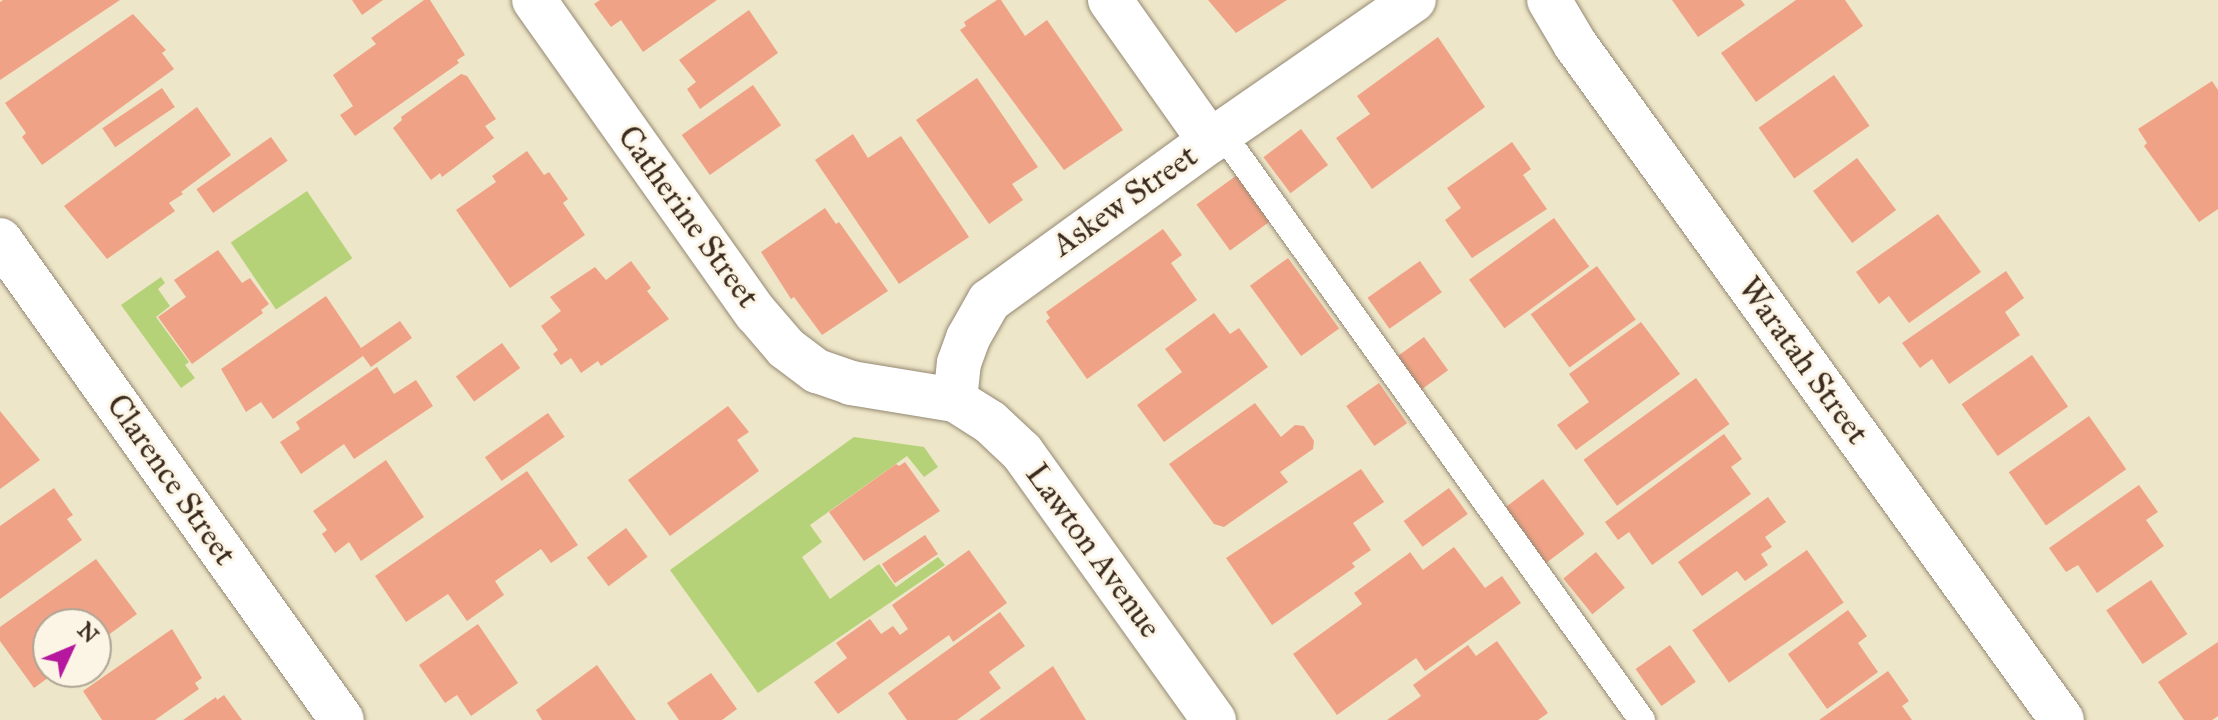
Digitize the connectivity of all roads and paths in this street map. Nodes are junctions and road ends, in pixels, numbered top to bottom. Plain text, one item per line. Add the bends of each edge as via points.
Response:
1 (534, 0) edge
2 (1110, 0) edge
3 (1414, 0) edge
4 (1549, 0) edge
5 (1216, 137) junction
6 (0, 240) edge
7 (955, 400) junction
8 (342, 720) edge
9 (1214, 720) edge
10 (1642, 720) edge
11 (2062, 720) edge

1 - 7 street, Catherine Street via 786,348 817,371
2 - 5 street
3 - 5 street, Askew Street
4 - 11 street, Waratah Street via 1575,44
5 - 7 street, Askew Street via 989,301 959,363
5 - 10 lane
6 - 8 street, Clarence Street
7 - 9 street, Lawton Avenue via 990,422 1022,452

